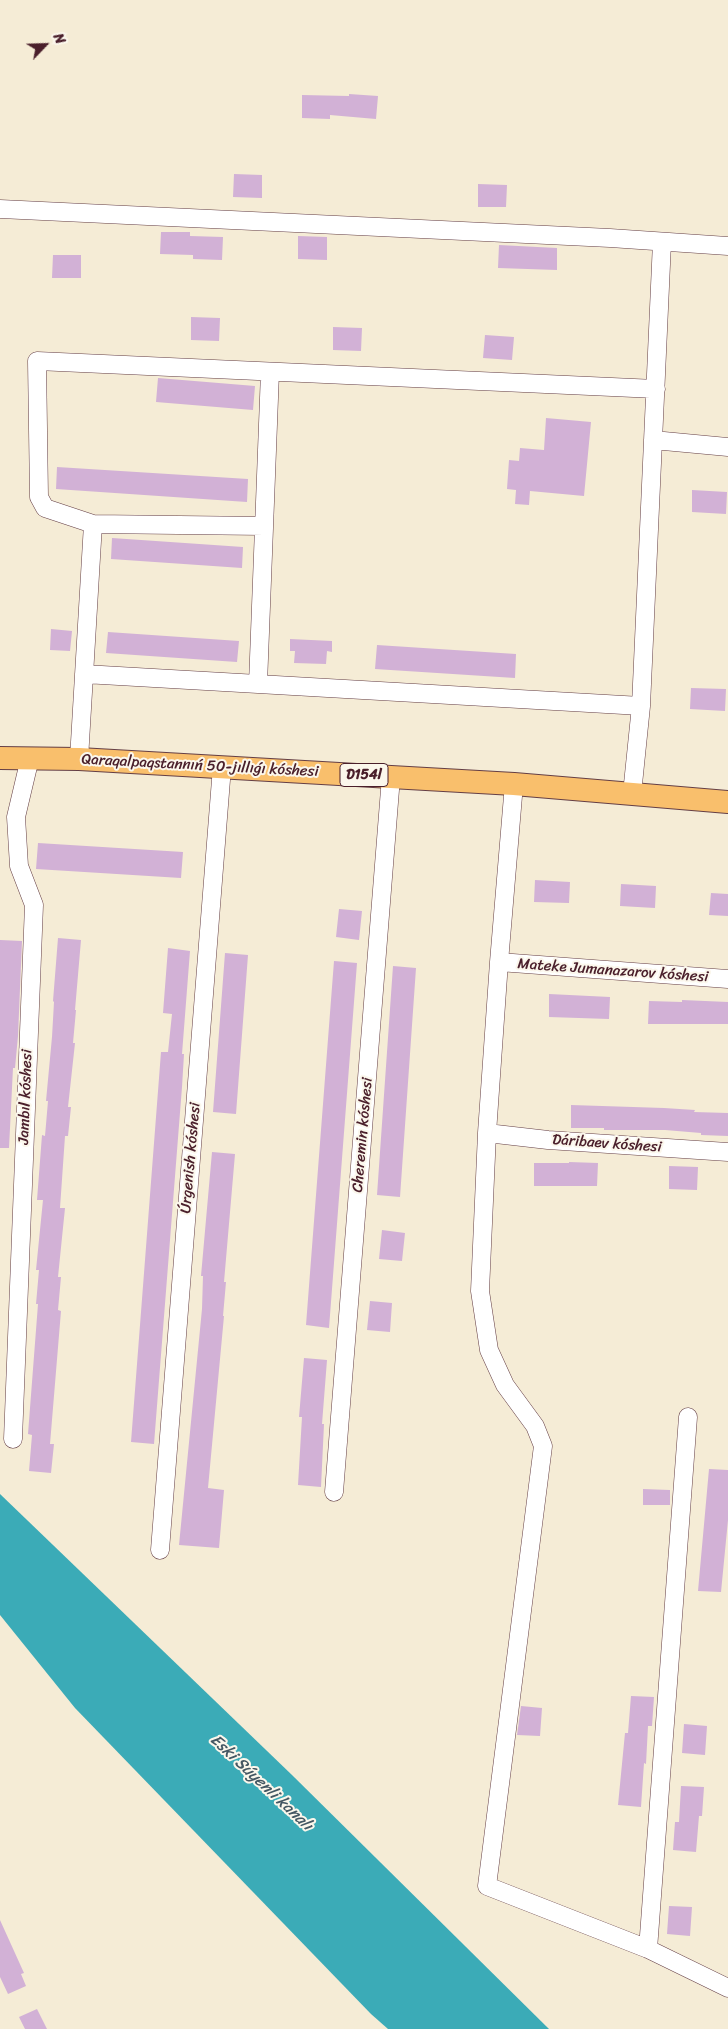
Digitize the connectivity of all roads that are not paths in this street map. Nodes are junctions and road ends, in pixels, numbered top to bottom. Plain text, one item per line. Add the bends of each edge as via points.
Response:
1 (0, 209) edge
2 (662, 242) junction
3 (728, 246) edge
4 (270, 372) junction
5 (656, 389) junction
6 (653, 440) junction
7 (728, 447) edge
8 (93, 524) junction
9 (264, 526) junction
10 (84, 674) junction
11 (258, 684) junction
12 (640, 706) junction
13 (0, 758) edge
14 (30, 758) junction
15 (79, 759) junction
16 (222, 767) junction
17 (392, 777) junction
18 (514, 784) junction
19 (632, 794) junction
20 (728, 802) edge
21 (499, 962) junction
22 (728, 980) edge
23 (487, 1133) junction
24 (728, 1152) edge
25 (688, 1417) dead end
26 (12, 1439) dead end
27 (334, 1492) dead end
28 (160, 1550) dead end
29 (648, 1949) junction
30 (728, 1988) edge

1 - 2 street
2 - 3 street
2 - 5 street
4 - 5 street
4 - 8 street via 37,361 39,497 44,508
4 - 9 street
5 - 6 street
6 - 7 street
6 - 12 street
8 - 9 street
8 - 10 street
9 - 11 street
10 - 11 street
10 - 15 street
11 - 12 street
12 - 19 street
13 - 14 main road, Qaraqalpaqstannıń 50-jıllıǵı kóshesi / D154l
14 - 15 main road, Qaraqalpaqstannıń 50-jıllıǵı kóshesi / D154l
14 - 26 street, Jambıl kóshesi via 16,817 19,866 34,905
15 - 16 main road, Qaraqalpaqstannıń 50-jıllıǵı kóshesi / D154l
16 - 17 main road, Qaraqalpaqstannıń 50-jıllıǵı kóshesi / D154l
16 - 28 street, Úrgenish kóshesi
17 - 18 main road, Qaraqalpaqstannıń 50-jıllıǵı kóshesi / D154l
17 - 27 street, Cheremin kóshesi
18 - 19 main road, Qaraqalpaqstannıń 50-jıllıǵı kóshesi / D154l
18 - 21 street
19 - 20 main road, Qaraqalpaqstannıń 50-jıllıǵı kóshesi / D154l
21 - 22 street, Mateke Jumanazarov kóshesi
21 - 23 street
23 - 24 street, Dáribaev kóshesi
23 - 29 street via 480,1291 490,1350 505,1385 535,1426 543,1446 487,1886
25 - 29 street
29 - 30 street

